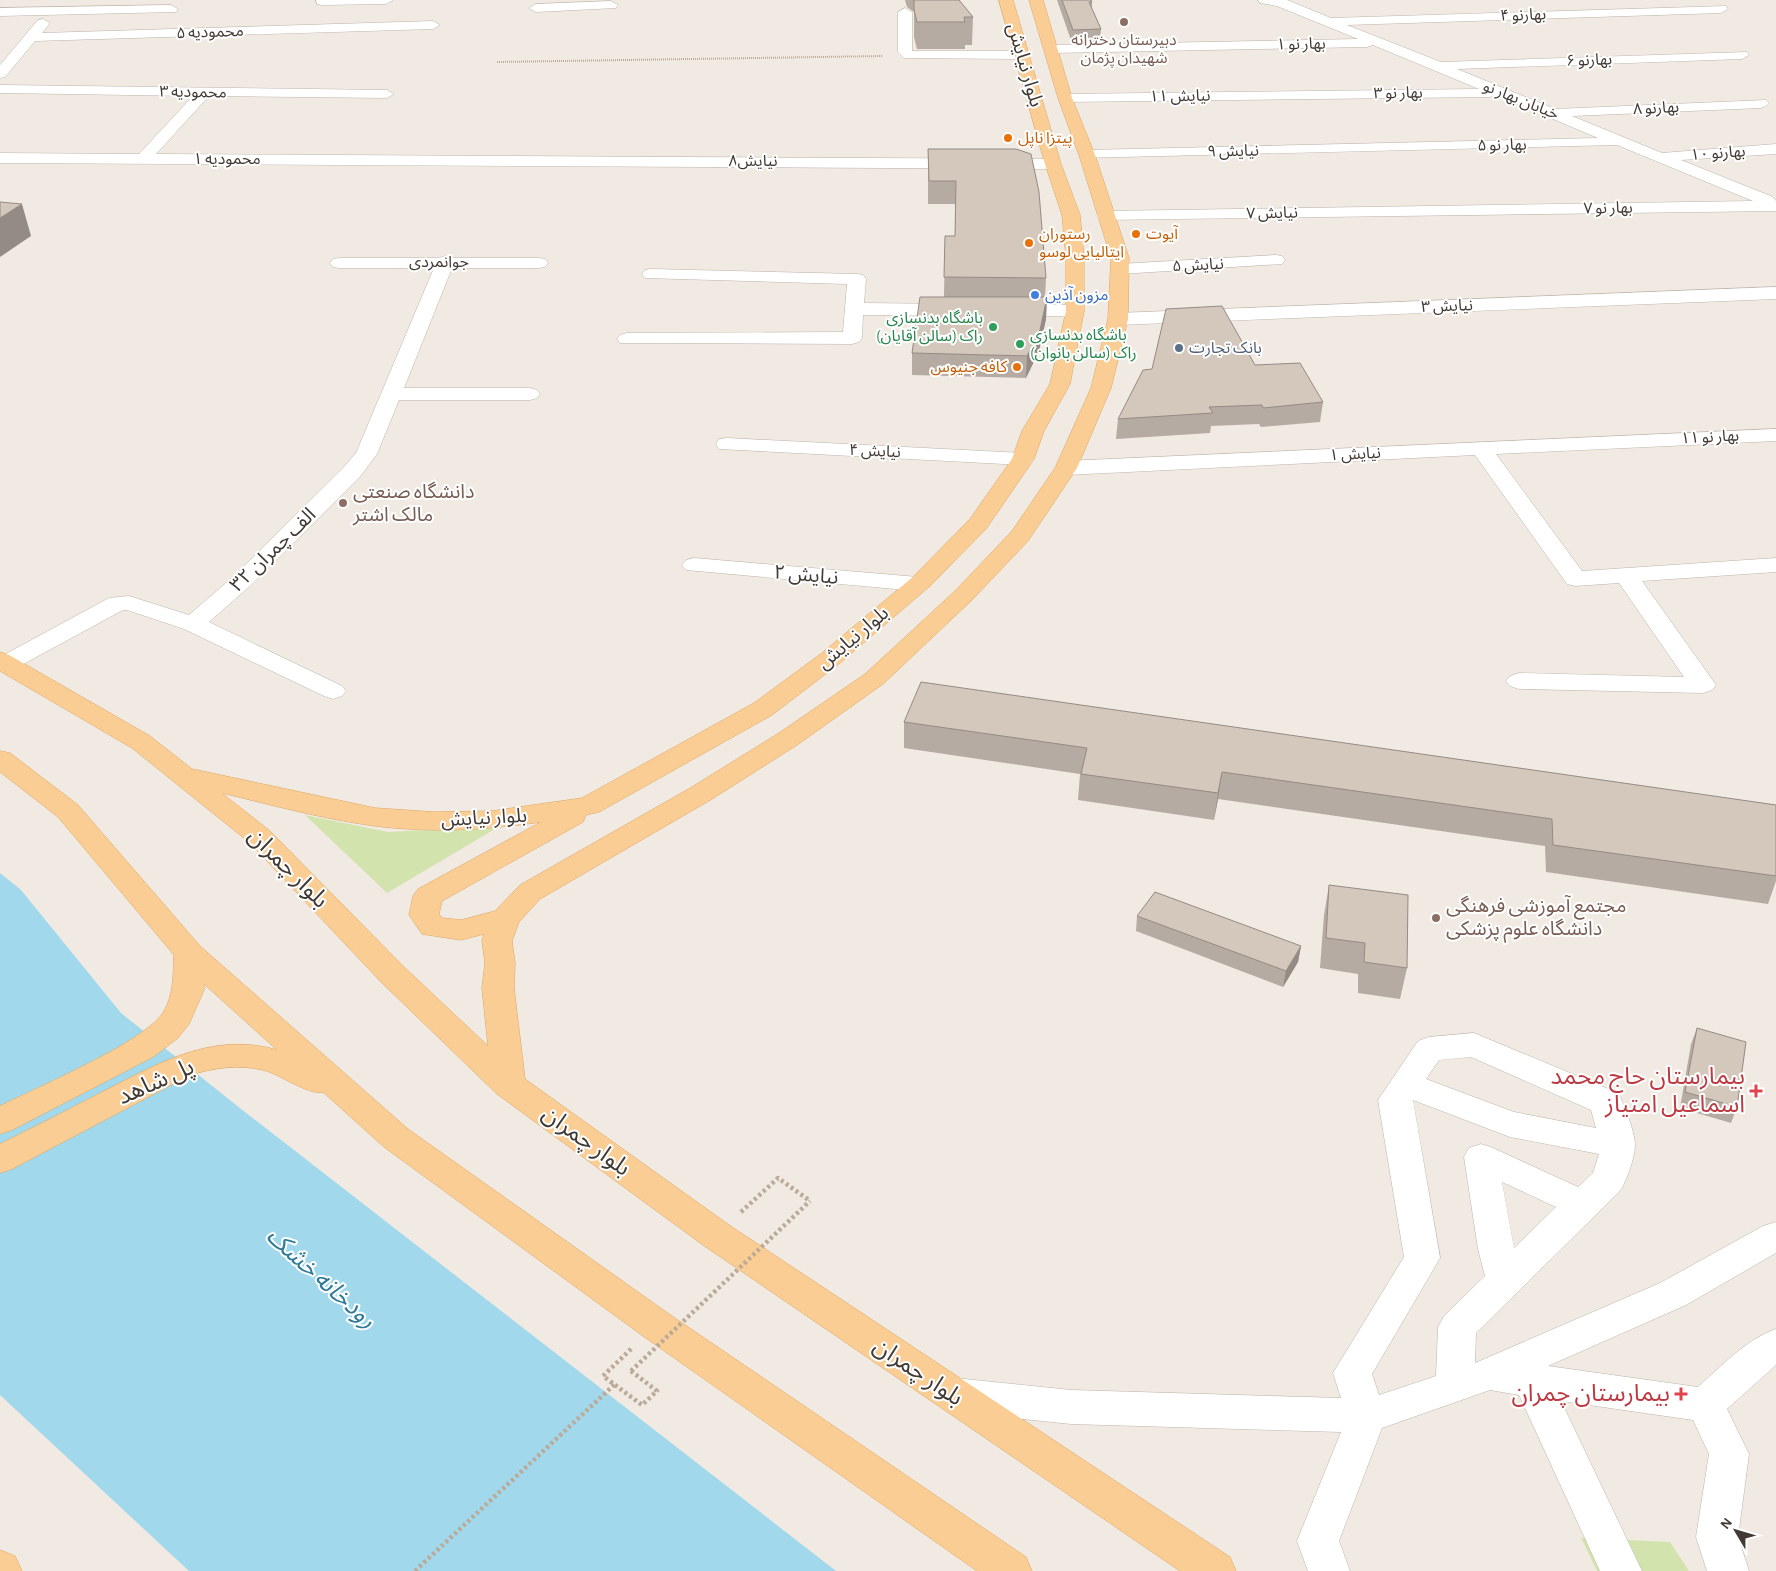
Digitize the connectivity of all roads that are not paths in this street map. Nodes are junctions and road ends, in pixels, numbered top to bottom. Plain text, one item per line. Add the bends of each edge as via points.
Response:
1 (63, 0) edge
2 (386, 0) edge
3 (401, 0) edge
4 (1006, 0) edge
5 (1036, 0) edge
6 (1265, 0) edge
7 (322, 1) edge
8 (561, 4) edge
9 (611, 5) dead end
10 (536, 8) dead end
11 (171, 9) dead end
12 (1721, 9) dead end
13 (0, 12) edge
14 (53, 12) junction
15 (905, 12) dead end
16 (1326, 21) junction
17 (433, 25) dead end
18 (389, 27) junction
19 (31, 37) junction
20 (1378, 42) junction
21 (1051, 49) junction
22 (1021, 55) junction
23 (1742, 55) dead end
24 (1436, 66) junction
25 (0, 74) edge
26 (0, 89) edge
27 (205, 92) junction
28 (1501, 92) junction
29 (387, 94) dead end
30 (1295, 94) joint
31 (1065, 98) junction
32 (1761, 103) dead end
33 (1552, 113) junction
34 (1624, 142) junction
35 (1379, 147) joint
36 (1776, 149) edge
37 (1087, 155) junction
38 (1660, 157) junction
39 (0, 158) edge
40 (143, 159) junction
41 (454, 160) joint
42 (1053, 164) junction
43 (1776, 205) edge
44 (1439, 210) joint
45 (1106, 216) junction
46 (1276, 260) dead end
47 (446, 261) junction
48 (340, 263) dead end
49 (540, 263) dead end
50 (1120, 270) junction
51 (651, 274) dead end
52 (1776, 293) edge
53 (854, 309) junction
54 (969, 310) edge
55 (988, 310) edge
56 (1074, 311) junction
57 (1118, 319) junction
58 (627, 339) dead end
59 (390, 394) junction
60 (530, 394) dead end
61 (1776, 434) edge
62 (1643, 440) joint
63 (727, 444) dead end
64 (1480, 448) junction
65 (1024, 459) junction
66 (1066, 468) junction
67 (694, 565) dead end
68 (1776, 565) edge
69 (1625, 575) junction
70 (918, 584) junction
71 (192, 624) junction
72 (3, 661) edge
73 (1519, 681) dead end
74 (333, 691) dead end
75 (746, 719) junction
76 (788, 739) junction
77 (0, 759) edge
78 (181, 775) junction
79 (589, 806) junction
80 (505, 918) junction
81 (189, 953) junction
82 (1406, 1084) junction
83 (509, 1085) junction
84 (347, 1095) junction
85 (0, 1121) edge
86 (1618, 1145) junction
87 (0, 1160) edge
88 (1582, 1204) junction
89 (1776, 1236) edge
90 (1505, 1281) junction
91 (1776, 1345) edge
92 (1490, 1374) junction
93 (1532, 1381) junction
94 (1455, 1386) junction
95 (952, 1395) junction
96 (1704, 1405) junction
97 (1367, 1416) junction
98 (1011, 1571) edge
99 (1215, 1571) edge
100 (1329, 1571) edge
101 (1621, 1571) edge
102 (1728, 1571) edge

1 - 14 street
2 - 7 street
3 - 18 street
4 - 22 main road, بلوار نیایش
5 - 21 main road, بلوار نیایش
6 - 16 street, خیابان بهار نو via 1280,2
8 - 9 street
8 - 10 street
11 - 14 street
12 - 16 street, ۴ بهارنو
13 - 14 street
14 - 19 street
15 - 22 street via 905,52 908,55
16 - 20 street, خیابان بهار نو
17 - 18 street, ۵ محمودیه
18 - 19 street, ۵ محمودیه
19 - 25 street
20 - 21 street, ۱ بهار نو
20 - 24 street, خیابان بهار نو
21 - 31 main road, بلوار نیایش
22 - 42 main road, بلوار نیایش
23 - 24 street, ۶ بهارنو
24 - 28 street, خیابان بهار نو
26 - 27 street, ۳ محمودیه
27 - 29 street, ۳ محمودیه
27 - 40 street
28 - 30 street, ۳ بهار نو
28 - 33 street, خیابان بهار نو
30 - 31 street, نیایش ۱۱
31 - 37 main road, بلوار نیایش
32 - 33 street, ۸ بهارنو
33 - 34 street, خیابان بهار نو
34 - 35 street, ۵ بهار نو
34 - 38 street, خیابان بهار نو
35 - 37 street, نیایش ۹
36 - 38 street, ۱۰ بهارنو
37 - 45 main road, بلوار نیایش
38 - 43 street, خیابان بهار نو
39 - 40 street, ۱ محمودیه
40 - 41 street, ۱ محمودیه
41 - 42 street, نیایش۸
42 - 56 main road, بلوار نیایش via 1071,215 1075,257
43 - 44 street, ۷ بهار نو
44 - 45 street, نیایش ۷
45 - 50 main road, بلوار نیایش via 1120,258
46 - 50 street, نیایش ۵
47 - 48 street, جوانمردی
47 - 49 street, جوانمردی
47 - 59 street, ۳۲ الف چمران
50 - 57 main road, بلوار نیایش
51 - 53 street via 857,279
52 - 57 street, نیایش ۳
53 - 54 street
53 - 58 street via 852,338
55 - 56 street
56 - 65 main road, بلوار نیایش via 1060,384 1033,432
57 - 66 main road, بلوار نیایش via 1101,388
59 - 60 street
59 - 71 street, ۳۲ الف چمران via 359,464 242,581
61 - 62 street, ۱۱ بهار نو
62 - 64 street, نیایش ۱
63 - 65 street, نیایش ۴
64 - 66 street, نیایش ۱
64 - 69 street via 1575,578
65 - 70 main road, بلوار نیایش via 978,524
66 - 76 main road, بلوار نیایش via 1020,536 964,595 874,678
67 - 70 street, نیایش ۲
68 - 69 street
69 - 73 street via 1703,685
70 - 75 main road, بلوار نیایش via 831,658 763,710
71 - 72 street via 118,603
71 - 74 street
72 - 78 main road, بلوار چمران via 141,742
75 - 76 main road
75 - 79 main road, بلوار نیایش
76 - 80 main road, بلوار نیایش via 702,793 530,892
77 - 81 main road via 68,811
78 - 79 main road, بلوار نیایش via 374,817 492,820
78 - 83 main road, بلوار چمران via 260,837 392,974
79 - 80 main road via 428,896 424,915 434,927 460,930
80 - 83 main road, بلوار نیایش via 497,941 500,963 498,988
81 - 84 main road
81 - 85 main road, پل شاهد via 188,990 178,1016 167,1030 142,1049
82 - 86 street via 1510,1124
82 - 86 street via 1429,1049 1474,1045 1606,1102
82 - 97 street via 1396,1100 1422,1258 1352,1373
83 - 95 main road, بلوار چمران via 716,1235
84 - 87 main road, پل شاهد via 271,1058 232,1055 179,1067
84 - 98 main road via 396,1138
86 - 88 street via 1609,1180
88 - 90 street
88 - 90 street via 1481,1157 1496,1249
89 - 92 street via 1673,1294
90 - 94 street via 1457,1327
91 - 96 street via 1758,1356
92 - 93 street
92 - 94 street
93 - 96 street
93 - 101 street
94 - 97 street
95 - 97 street via 1071,1407
95 - 99 main road, بلوار چمران
96 - 102 street via 1729,1454 1717,1537
97 - 100 street via 1318,1541

